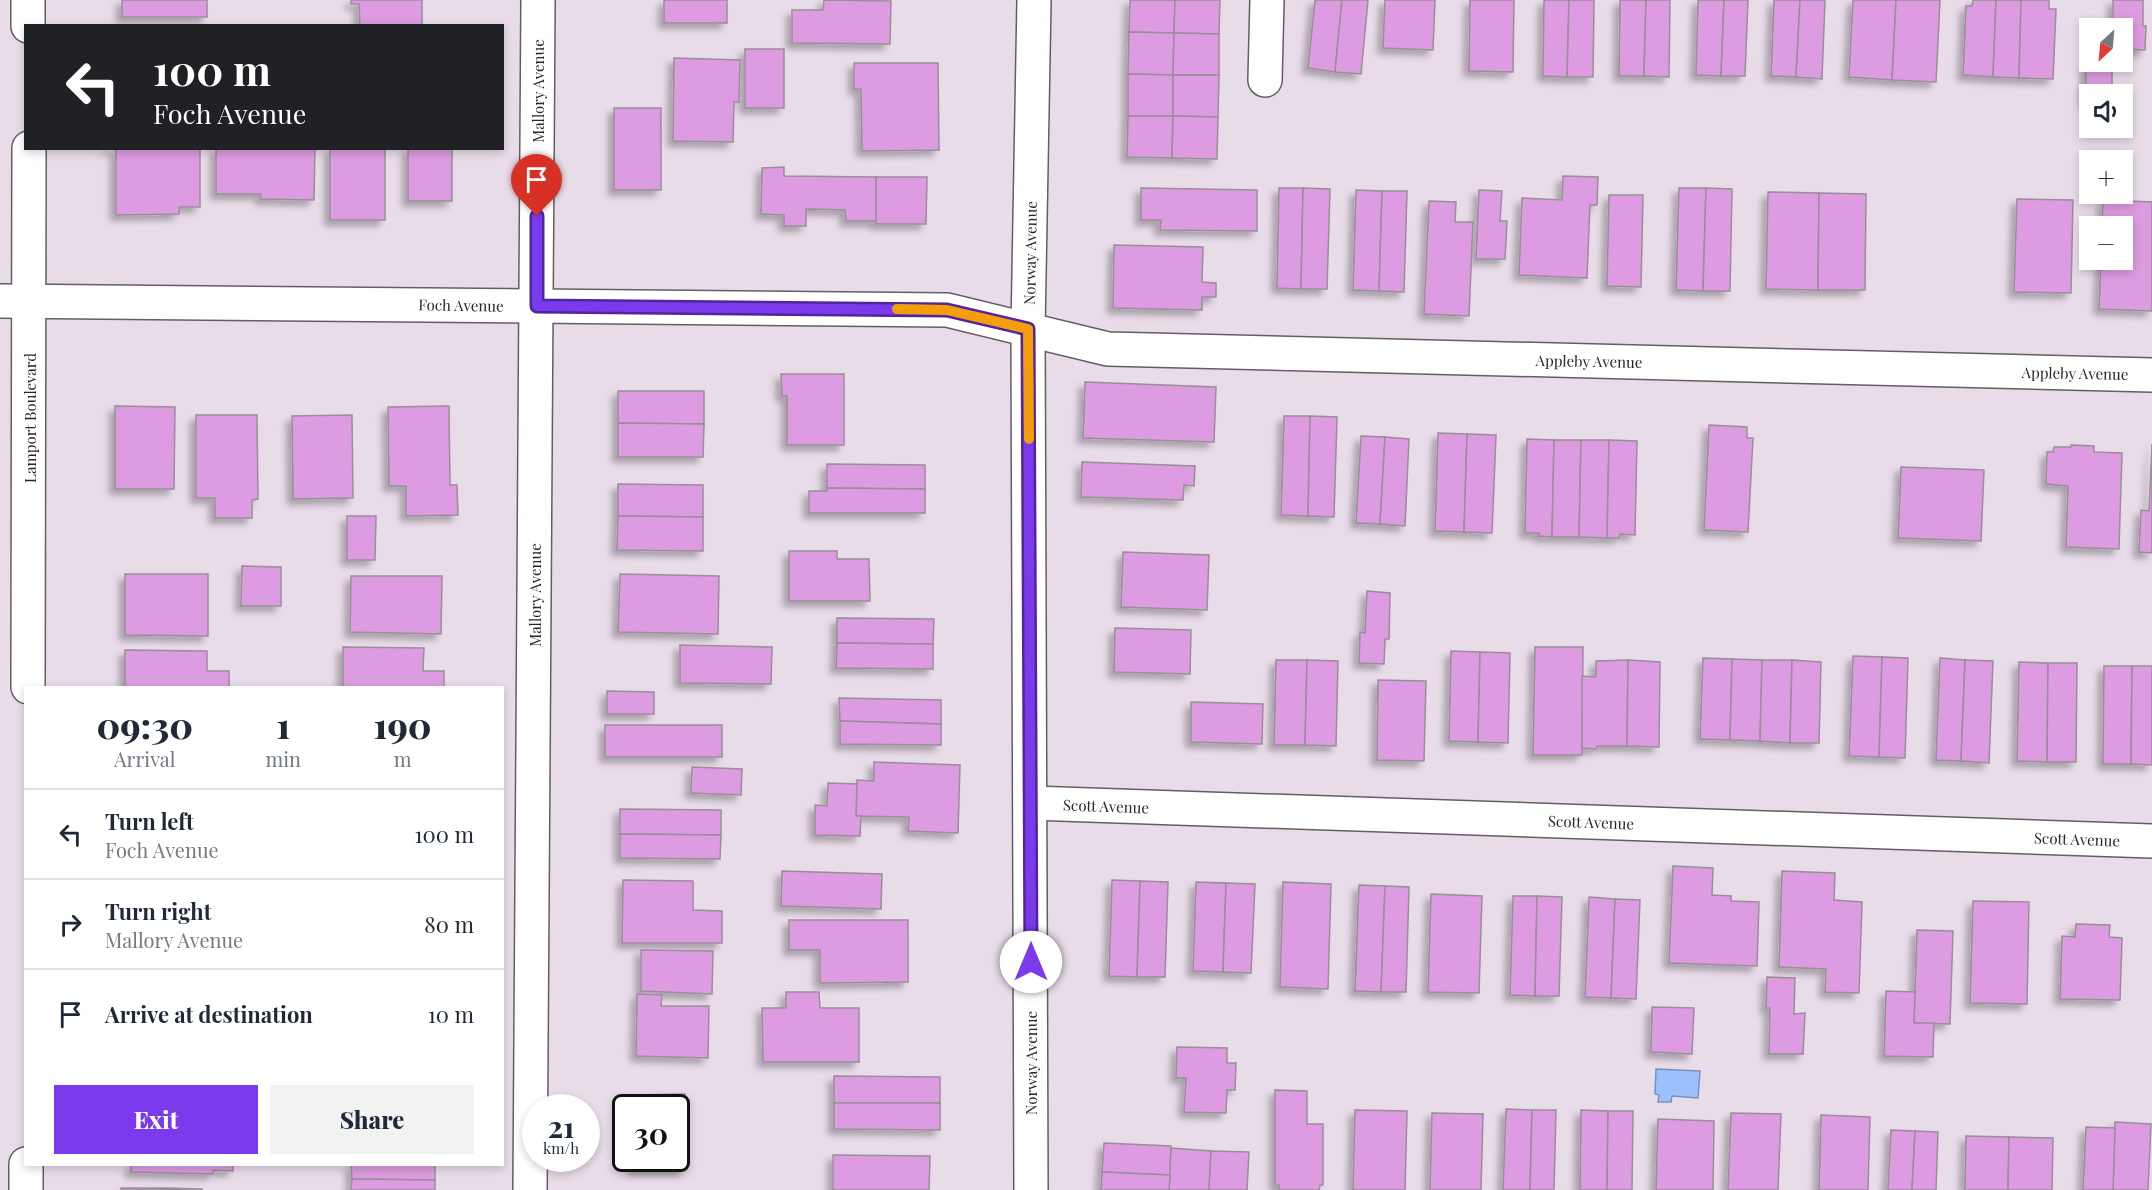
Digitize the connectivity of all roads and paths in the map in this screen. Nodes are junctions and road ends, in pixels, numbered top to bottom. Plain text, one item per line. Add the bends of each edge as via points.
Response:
1 (28, 0) edge
2 (538, 0) edge
3 (1034, 0) edge
4 (1267, 0) edge
5 (28, 24) edge
6 (1265, 80) dead end
7 (29, 150) edge
8 (15, 301) edge
9 (537, 306) junction
10 (1028, 329) junction
11 (2152, 375) edge
12 (28, 686) edge
13 (1030, 803) junction
14 (2152, 841) edge
15 (26, 1166) edge
16 (26, 1190) edge
17 (530, 1190) edge
18 (1031, 1190) edge

1 - 5 street
2 - 9 street, Mallory Avenue
3 - 10 street, Norway Avenue
4 - 6 street
7 - 8 street, Lamport Boulevard
8 - 9 street, Foch Avenue
8 - 12 street, Lamport Boulevard
9 - 10 street, Foch Avenue via 947,310
9 - 17 street, Mallory Avenue
10 - 11 street, Appleby Avenue via 1108,349
10 - 13 street, Norway Avenue
13 - 14 street, Scott Avenue
13 - 18 street, Norway Avenue
15 - 16 street

